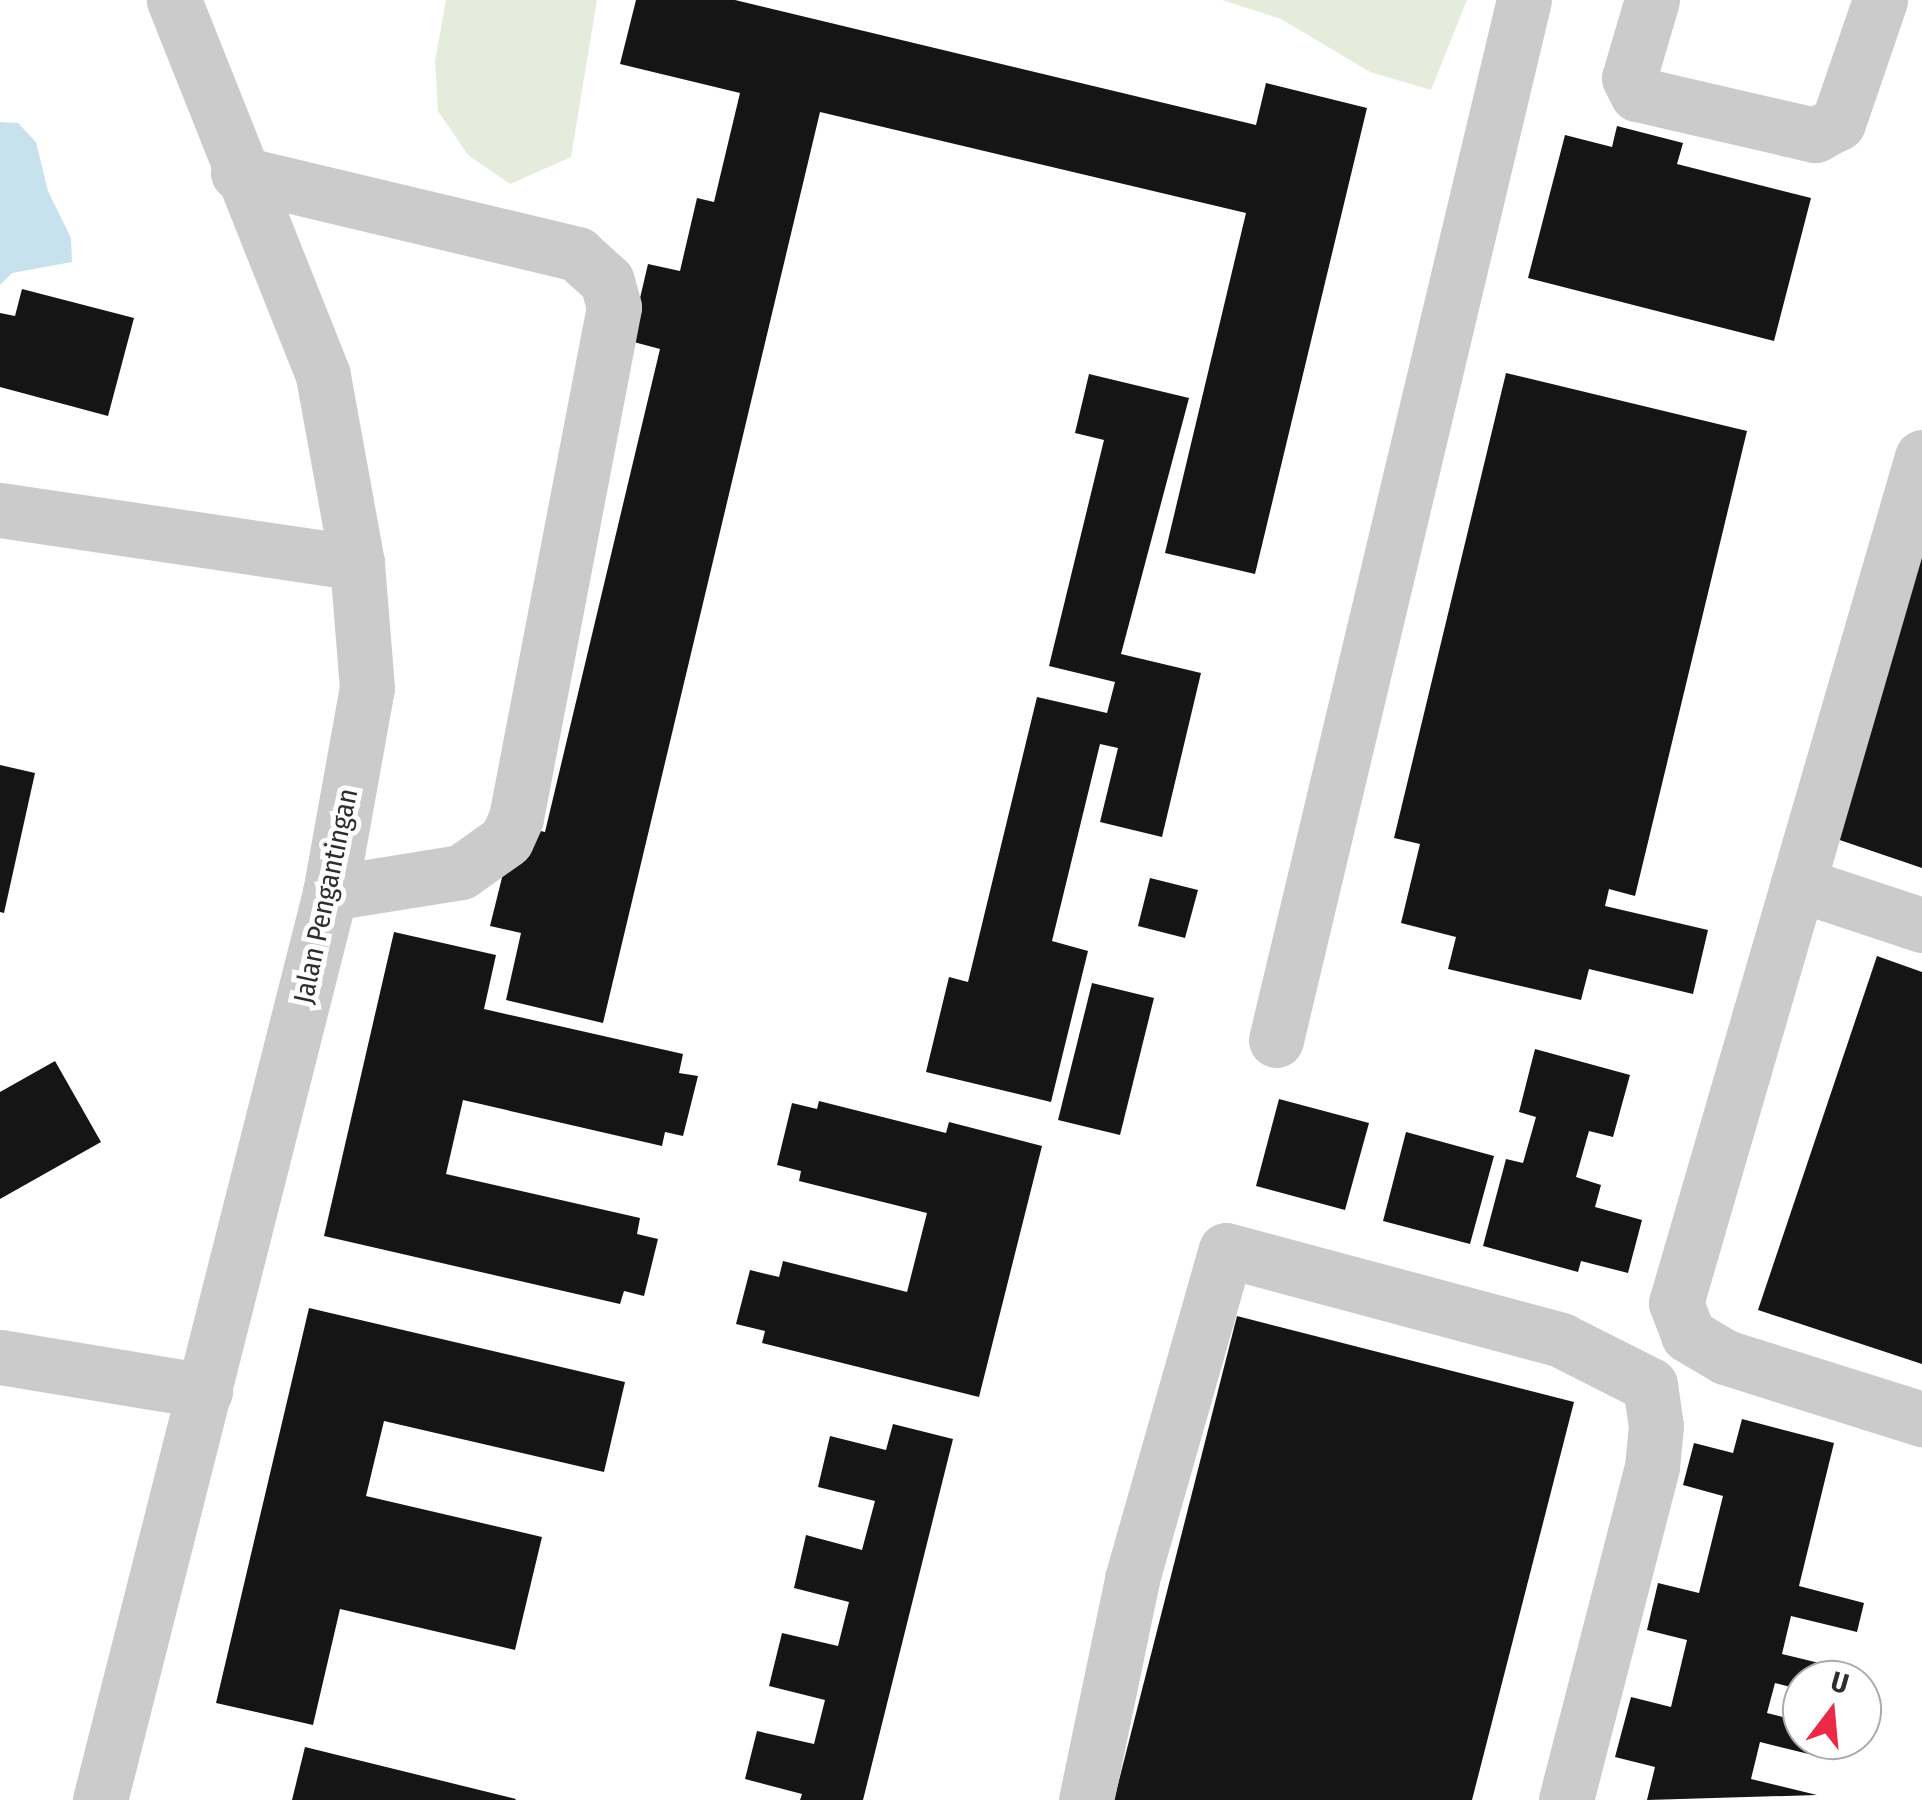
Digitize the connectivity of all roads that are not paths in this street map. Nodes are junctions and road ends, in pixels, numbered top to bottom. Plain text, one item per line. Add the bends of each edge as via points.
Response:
1 (174, 0) edge
2 (1524, 0) edge
3 (1652, 0) edge
4 (1880, 0) edge
5 (238, 173) junction
6 (1922, 456) edge
7 (0, 510) edge
8 (356, 564) junction
9 (1798, 884) junction
10 (330, 893) junction
11 (1922, 925) edge
12 (1276, 1040) dead end
13 (0, 1356) edge
14 (205, 1391) junction
15 (1922, 1419) edge
16 (100, 1800) edge
17 (1086, 1800) edge
18 (1566, 1800) edge

1 - 5 street, Jalan Pengantingan
2 - 12 street
3 - 4 street via 1629,78 1637,94 1815,134 1838,122
5 - 8 street, Jalan Pengantingan via 324,375
5 - 10 street via 577,254 597,266 614,307 516,818 506,840 461,872
6 - 9 street
7 - 8 street
8 - 10 street, Jalan Pengantingan via 368,688
9 - 11 street
9 - 15 street via 1676,1303 1688,1335 1725,1357
10 - 14 street, Jalan Pengantingan
13 - 14 street
14 - 16 street, Jalan Pengantingan
17 - 18 street via 1132,1579 1226,1250 1560,1340 1650,1385 1652,1467

